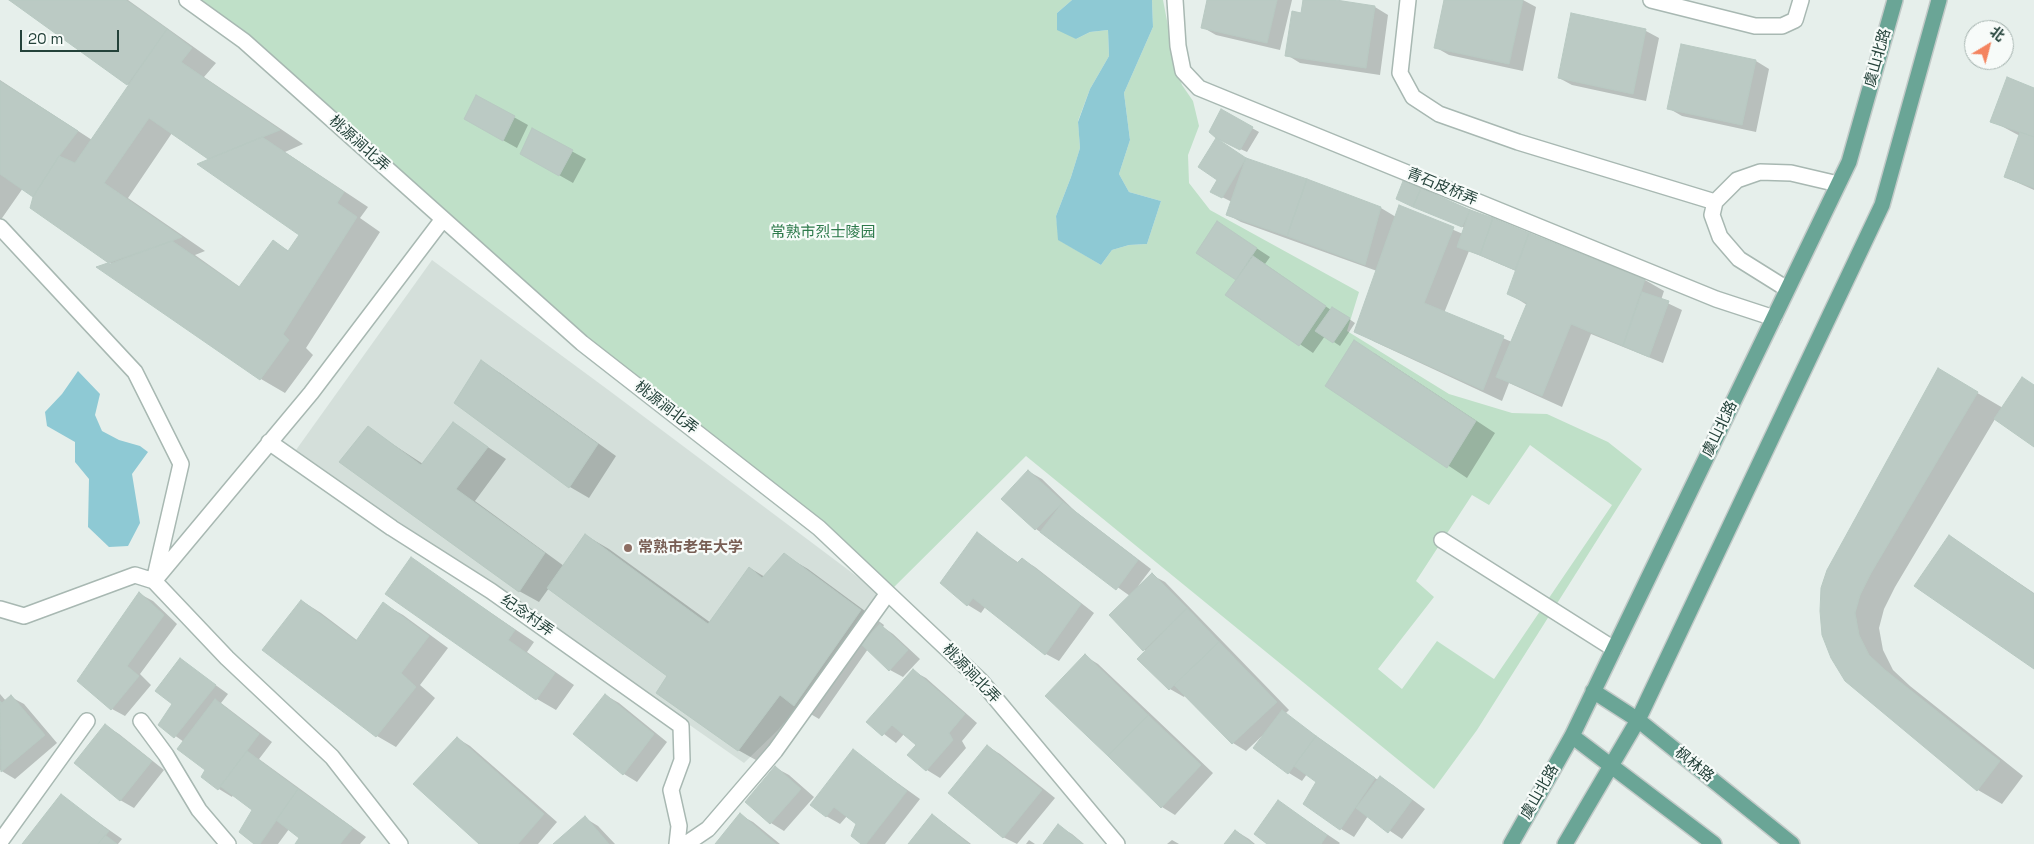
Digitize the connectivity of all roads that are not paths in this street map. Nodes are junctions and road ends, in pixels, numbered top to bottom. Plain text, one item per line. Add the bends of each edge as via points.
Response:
1 (187, 0) edge
2 (1175, 0) edge
3 (1408, 0) edge
4 (1651, 0) edge
5 (1801, 0) edge
6 (1895, 0) edge
7 (1939, 0) edge
8 (1838, 184) junction
9 (1715, 202) junction
10 (443, 219) junction
11 (0, 227) edge
12 (1787, 289) junction
13 (1774, 318) junction
14 (269, 442) junction
15 (1442, 540) dead end
16 (154, 581) junction
17 (888, 593) junction
18 (0, 609) edge
19 (1614, 649) junction
20 (1594, 691) junction
21 (1638, 720) junction
22 (87, 721) dead end
23 (141, 721) dead end
24 (1572, 736) junction
25 (1611, 765) junction
26 (0, 842) edge
27 (228, 844) edge
28 (400, 844) edge
29 (677, 844) edge
30 (686, 844) edge
31 (1117, 844) edge
32 (1510, 844) edge
33 (1565, 844) edge
34 (1714, 844) edge
35 (1792, 844) edge

1 - 10 lane, 桃源涧北弄 via 244,41
2 - 13 lane, 青石皮桥弄 via 1183,71 1199,88 1716,299
3 - 9 lane via 1400,74 1413,97 1439,114 1518,142
4 - 5 lane via 1755,26 1782,26 1795,20
6 - 8 main road, 虞山北路 via 1849,162
7 - 21 main road via 1882,204
8 - 9 lane via 1791,173 1760,172 1737,180
8 - 12 main road, 虞山北路
9 - 12 lane via 1712,215 1720,237 1739,259
10 - 14 lane via 311,393
10 - 17 lane, 桃源涧北弄 via 582,343 819,528
11 - 16 lane via 135,372 181,464
12 - 13 main road, 虞山北路
13 - 19 main road, 虞山北路
14 - 16 lane
14 - 29 lane, 纪念村弄 via 392,528 491,591 682,726 682,760 671,790 679,826
15 - 19 lane
16 - 18 lane via 135,575 24,616
16 - 28 lane via 227,658 332,758
17 - 30 lane via 775,751 708,829
17 - 31 lane, 桃源涧北弄 via 982,681
19 - 20 main road, 虞山北路
20 - 21 main road, 枫林路
20 - 24 main road, 虞山北路
21 - 25 main road
21 - 35 main road, 枫林路
22 - 26 lane
23 - 27 lane via 166,754 199,810
24 - 25 main road
24 - 32 main road, 虞山北路
25 - 33 main road
25 - 34 main road

